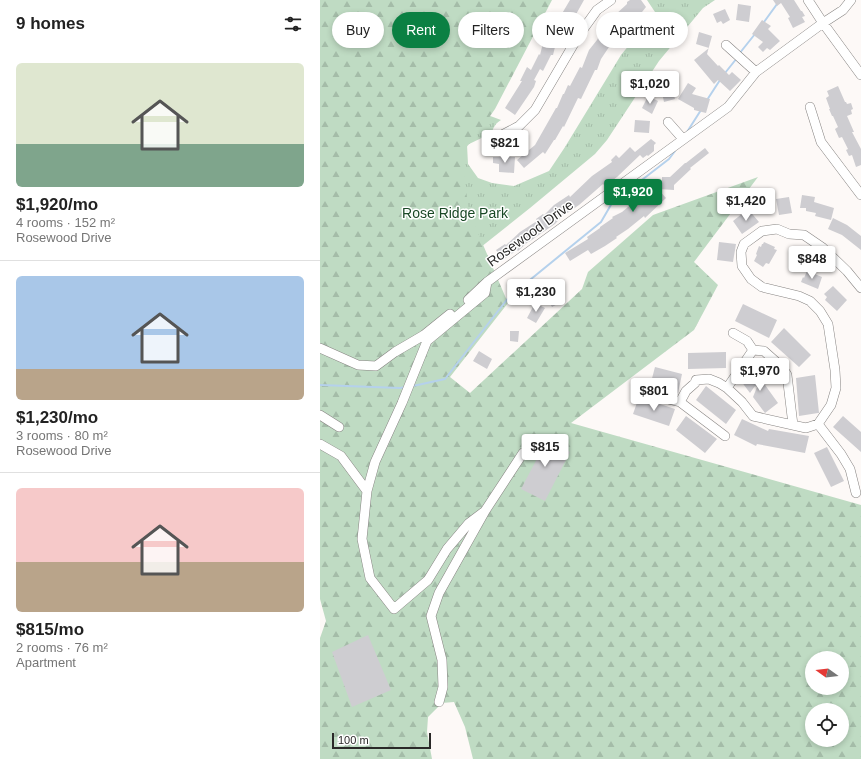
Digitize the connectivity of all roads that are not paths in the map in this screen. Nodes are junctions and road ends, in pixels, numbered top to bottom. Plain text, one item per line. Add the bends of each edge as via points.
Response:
1 (611, 0) edge
2 (808, 0) edge
3 (851, 0) edge
4 (823, 23) junction
5 (726, 45) dead end
6 (756, 72) junction
7 (861, 75) edge
8 (810, 107) dead end
9 (668, 122) dead end
10 (502, 135) dead end
11 (683, 140) junction
12 (861, 195) edge
13 (487, 282) junction
14 (861, 288) edge
15 (733, 333) dead end
16 (320, 348) edge
17 (753, 350) junction
18 (727, 388) junction
19 (642, 393) dead end
20 (680, 402) junction
21 (320, 415) edge
22 (818, 424) junction
23 (793, 425) junction
24 (339, 427) dead end
25 (725, 436) dead end
26 (320, 444) edge
27 (523, 453) dead end
28 (367, 491) junction
29 (856, 493) dead end
30 (485, 511) junction
31 (439, 702) dead end

1 - 10 street via 597,10 579,35 535,110 519,126
2 - 4 street
3 - 4 street, Rosewood Drive via 843,10
4 - 6 street, Rosewood Drive
4 - 7 street
5 - 6 street
6 - 11 street, Rosewood Drive via 728,107
8 - 12 street via 821,142
9 - 11 street
11 - 13 street, Rosewood Drive
13 - 16 street, Rosewood Drive via 424,335 376,366 358,365
13 - 28 street via 485,293 427,341 375,462
14 - 22 street via 823,248 804,235 789,234 777,229 762,231 744,244 741,252 742,266 751,279 762,286 810,301 828,324 836,388 831,405
15 - 17 street via 747,341
17 - 18 street
17 - 23 street via 764,351 787,375
18 - 20 street via 709,379 696,380
18 - 23 street via 753,416
19 - 20 street
20 - 25 street
21 - 24 street
22 - 23 street via 806,428
22 - 29 street via 850,469
26 - 28 street via 341,456
27 - 30 street
28 - 30 street via 362,539 370,578 394,609 428,580 447,549 469,523
30 - 31 street via 439,593 431,616 442,660 443,687

